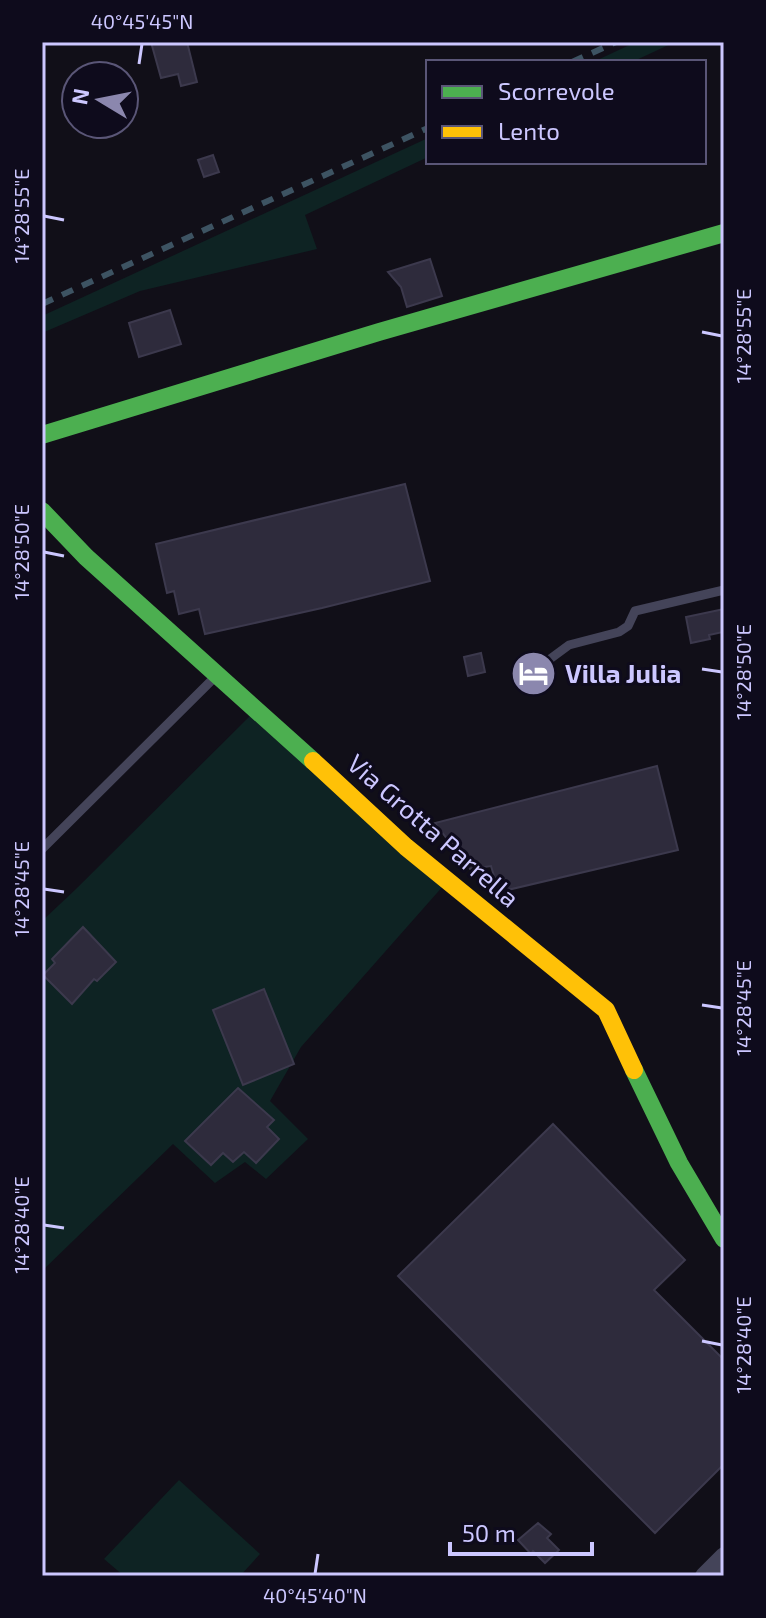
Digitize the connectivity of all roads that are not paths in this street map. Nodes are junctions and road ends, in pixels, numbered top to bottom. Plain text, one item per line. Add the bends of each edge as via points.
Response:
1 (724, 233) edge
2 (42, 435) edge
3 (42, 511) edge
4 (724, 590) edge
5 (550, 659) dead end
6 (218, 674) junction
7 (42, 849) edge
8 (724, 1239) edge
9 (724, 1556) edge
10 (704, 1576) edge

1 - 2 street
3 - 6 street, Via Grotta Parrella
4 - 5 lane via 635,611 619,632 569,645
6 - 7 lane
6 - 8 street, Via Grotta Parrella via 406,847 606,1010 679,1163
9 - 10 street

